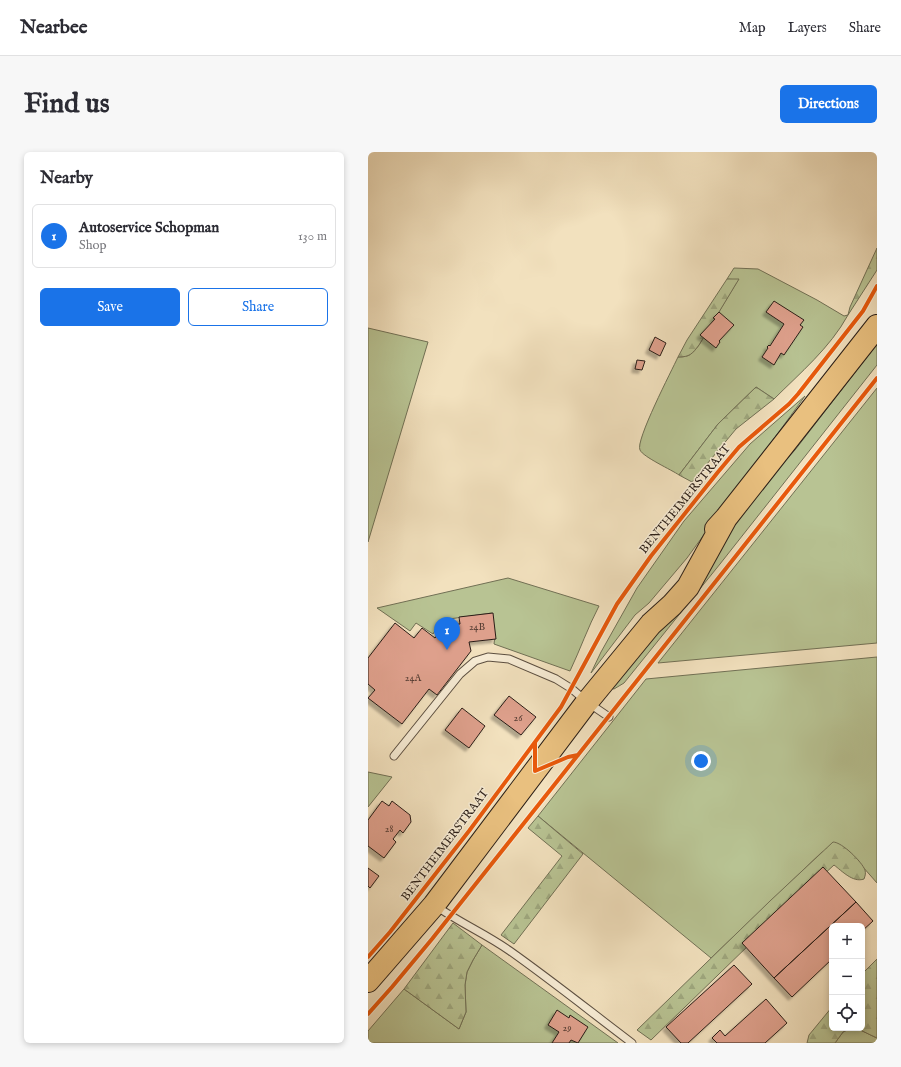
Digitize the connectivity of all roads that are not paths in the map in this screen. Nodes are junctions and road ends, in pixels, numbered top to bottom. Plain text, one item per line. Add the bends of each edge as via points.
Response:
1 (877, 326) edge
2 (579, 695) junction
3 (608, 717) dead end
4 (394, 756) dead end
5 (434, 905) junction
6 (368, 981) edge
7 (632, 1043) edge

1 - 2 main road via 726,518 680,597
2 - 3 lane
2 - 4 lane via 556,679 509,659 488,657 475,661 460,674
2 - 5 main road
5 - 6 main road
5 - 7 lane via 510,950

